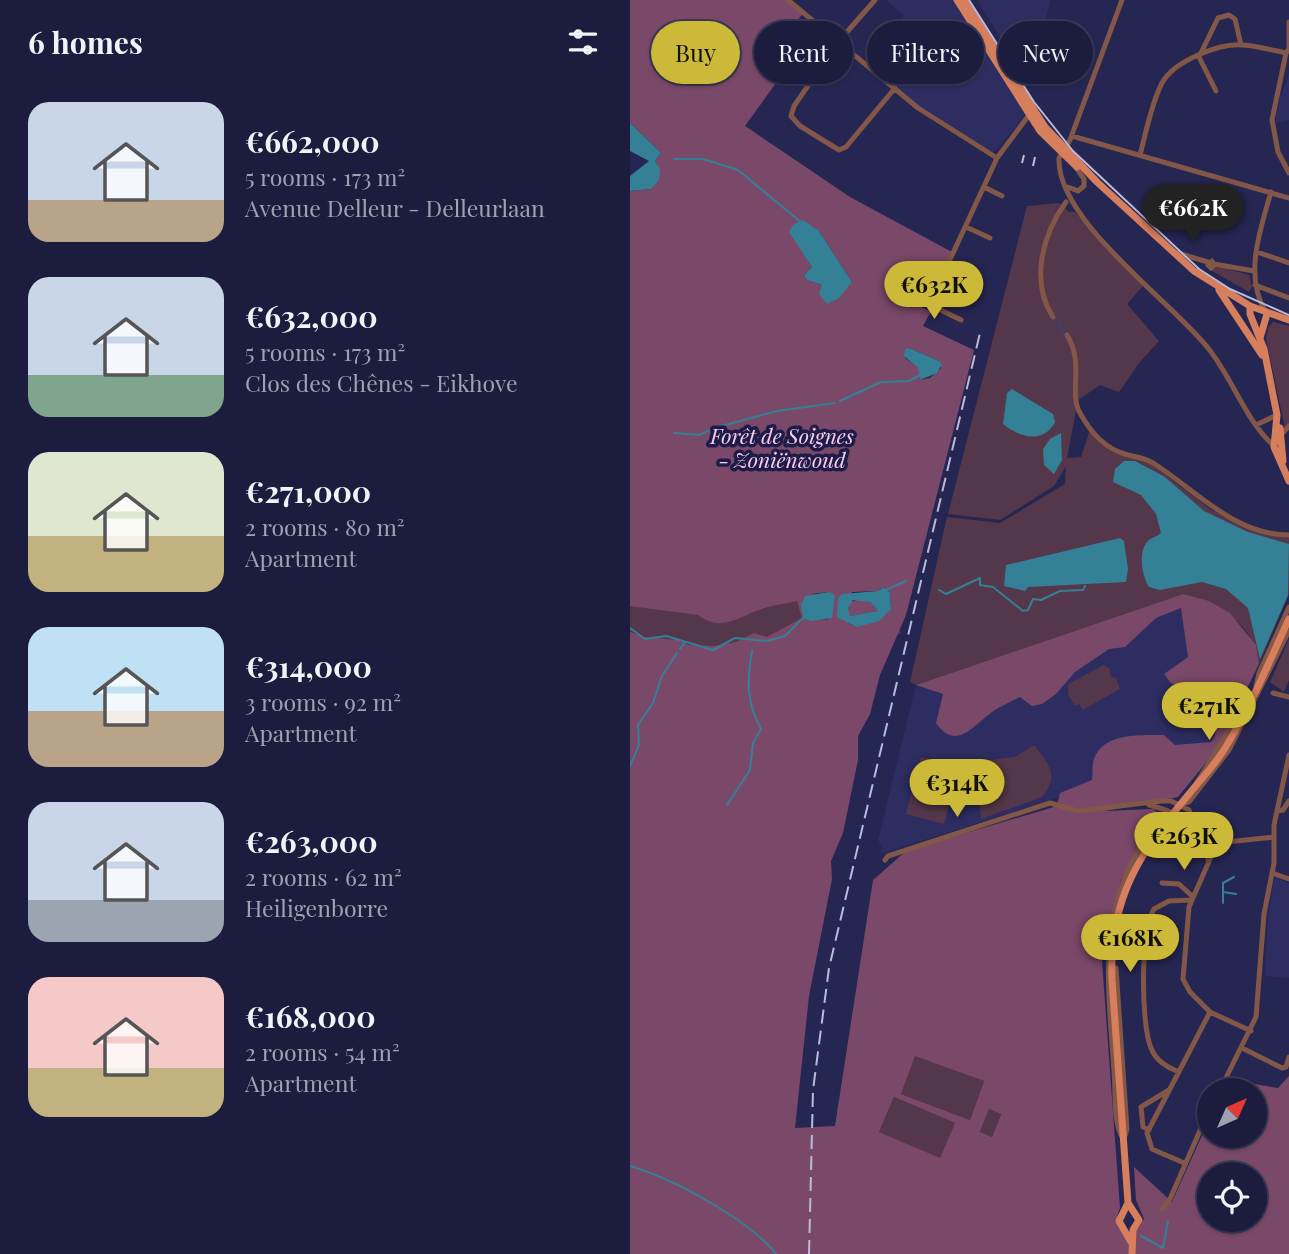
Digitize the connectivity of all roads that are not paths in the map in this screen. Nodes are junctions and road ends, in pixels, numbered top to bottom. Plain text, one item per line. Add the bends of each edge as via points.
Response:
1 (788, 0) edge
2 (875, 0) edge
3 (957, 0) edge
4 (964, 0) edge
5 (1122, 0) edge
6 (814, 21) edge
7 (1289, 22) edge
8 (853, 25) edge
9 (1241, 45) junction
10 (853, 53) edge
11 (1288, 55) edge
12 (1199, 57) junction
13 (809, 84) edge
14 (895, 88) junction
15 (1216, 91) dead end
16 (1029, 115) junction
17 (1072, 136) junction
18 (1063, 151) junction
19 (1140, 156) junction
20 (998, 158) junction
21 (1070, 162) junction
22 (1289, 171) edge
23 (1097, 182) junction
24 (1066, 184) junction
25 (984, 187) junction
26 (1073, 191) junction
27 (1270, 192) junction
28 (1002, 196) dead end
29 (1289, 198) edge
30 (1067, 200) junction
31 (966, 227) junction
32 (990, 238) dead end
33 (1170, 251) junction
34 (1257, 252) junction
35 (1289, 263) edge
36 (947, 267) junction
37 (1254, 271) junction
38 (979, 282) dead end
39 (1255, 285) junction
40 (1217, 287) junction
41 (1289, 298) edge
42 (918, 299) dead end
43 (929, 305) junction
44 (1250, 306) junction
45 (1267, 314) junction
46 (1053, 317) tunnel mouth
47 (961, 320) dead end
48 (1289, 320) edge
49 (1067, 335) tunnel mouth
50 (1261, 339) junction
51 (1264, 358) junction
52 (1277, 418) junction
53 (1256, 425) junction
54 (1289, 426) edge
55 (1281, 435) junction
56 (1275, 448) junction
57 (1288, 478) edge
58 (1289, 536) edge
59 (1289, 607) edge
60 (1289, 619) edge
61 (1289, 631) edge
62 (1256, 687) junction
63 (1273, 693) dead end
64 (1289, 697) edge
65 (1244, 712) junction
66 (1239, 724) junction
67 (1239, 733) junction
68 (1289, 755) edge
69 (1194, 787) junction
70 (1289, 802) edge
71 (1146, 804) junction
72 (1181, 804) junction
73 (1277, 811) junction
74 (1174, 812) junction
75 (1191, 813) junction
76 (1168, 819) junction
77 (1185, 819) junction
78 (1197, 830) junction
79 (1274, 837) junction
80 (1173, 839) dead end
81 (1205, 839) junction
82 (1217, 843) junction
83 (885, 860) dead end
84 (1208, 862) junction
85 (1272, 873) junction
86 (1289, 879) edge
87 (1163, 883) dead end
88 (1192, 898) junction
89 (1210, 1012) junction
90 (1251, 1031) junction
91 (1242, 1048) junction
92 (1289, 1057) edge
93 (1179, 1072) junction
94 (1226, 1078) edge
95 (1169, 1090) junction
96 (1148, 1130) junction
97 (1197, 1135) edge
98 (1124, 1140) junction
99 (1184, 1163) junction
100 (1128, 1203) junction
101 (1162, 1209) dead end
102 (1125, 1212) junction
103 (1134, 1212) junction
104 (1129, 1230) junction
105 (1132, 1254) edge

1 - 6 street
2 - 8 street
3 - 16 main road
4 - 18 main road
5 - 17 street
7 - 11 street
9 - 11 street
9 - 12 street
9 - 12 street via 1235,19 1223,15
10 - 14 street
11 - 22 street via 1272,120 1278,152
12 - 15 street
12 - 19 street via 1179,66 1161,83
13 - 14 street via 791,116 834,150 843,149
14 - 20 street via 941,125
16 - 18 main road
16 - 20 street
17 - 18 street
17 - 19 street
18 - 21 main road
18 - 23 main road
18 - 24 street via 1059,162
19 - 27 street
20 - 25 street
21 - 23 main road
21 - 26 street via 1085,181 1082,189
23 - 33 main road
24 - 26 street
24 - 30 street
25 - 28 street
25 - 31 street
26 - 30 street
27 - 29 street
27 - 34 street
30 - 46 street via 1040,269 1042,295
30 - 53 street via 1124,265 1206,345
31 - 32 street
31 - 36 street
33 - 37 street
33 - 40 main road
34 - 35 street
34 - 37 street
36 - 38 street
36 - 43 street
37 - 39 street
39 - 41 street
39 - 45 street
40 - 44 main road
40 - 51 main road
42 - 43 street
43 - 47 street
44 - 45 main road
44 - 50 main road
45 - 48 main road
45 - 50 main road
49 - 58 street via 1077,368 1076,403 1100,441 1147,460 1211,508 1248,527
50 - 51 main road
51 - 52 main road
52 - 53 street
52 - 55 main road
52 - 56 main road
53 - 56 street
54 - 55 street
55 - 57 main road
56 - 57 main road
59 - 62 street
60 - 62 main road
61 - 67 street
62 - 65 main road
63 - 64 street
65 - 66 main road
65 - 69 street
66 - 67 street
66 - 69 main road
67 - 72 street via 1189,802
68 - 73 street
69 - 72 main road
70 - 73 street
71 - 72 street
71 - 74 street
71 - 83 street via 1078,811 1050,803
72 - 74 main road
72 - 75 street
73 - 79 street
74 - 76 main road
74 - 77 street
75 - 77 street
75 - 78 street
76 - 98 main road via 1128,881 1111,945
76 - 98 street via 1159,822 1131,864 1117,898 1107,943 1118,1130
77 - 78 street
78 - 81 street
79 - 82 street
79 - 85 street
80 - 81 street
81 - 82 street
81 - 84 street
82 - 84 street
84 - 88 street
85 - 86 street
85 - 90 street via 1258,1006
87 - 88 street via 1179,884
88 - 89 street via 1183,979
88 - 93 street via 1169,901 1154,909 1143,954 1151,1049 1161,1063
89 - 90 street
89 - 93 street
90 - 91 street
91 - 92 street via 1282,1068
91 - 94 street
93 - 95 street
95 - 96 street
95 - 96 street via 1141,1107 1143,1127
96 - 99 street via 1152,1149
97 - 99 street
98 - 100 main road
99 - 101 street
100 - 102 main road
100 - 103 main road
102 - 103 main road
102 - 104 main road via 1119,1220
103 - 104 main road via 1139,1223
104 - 105 main road

